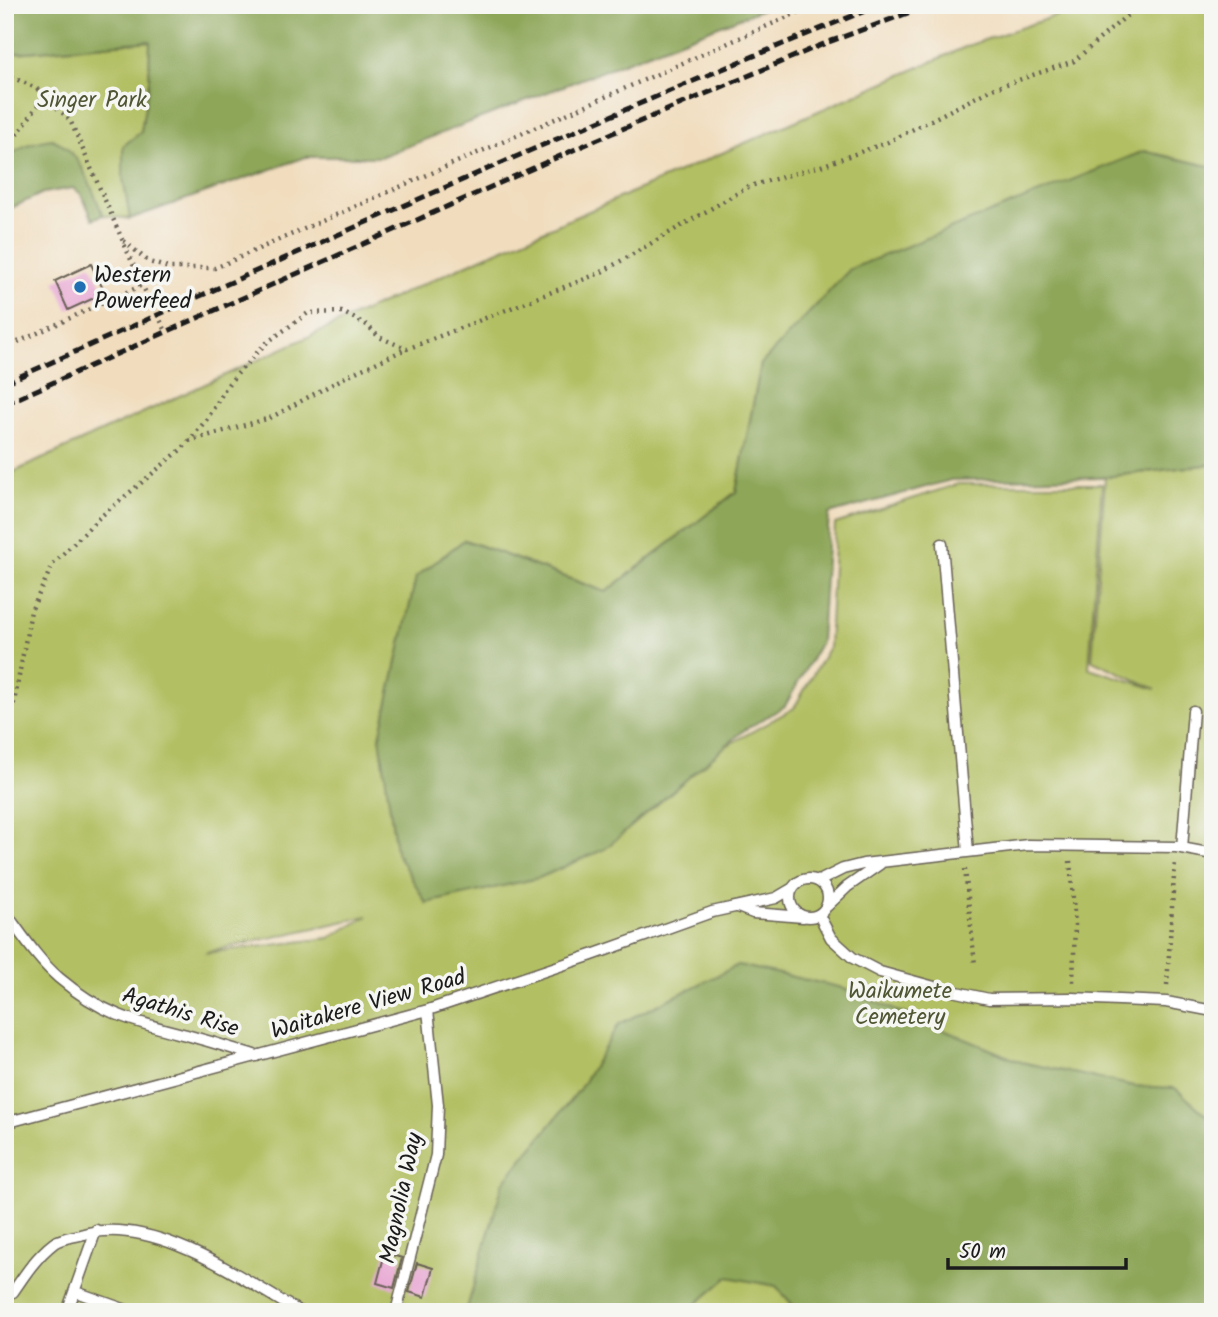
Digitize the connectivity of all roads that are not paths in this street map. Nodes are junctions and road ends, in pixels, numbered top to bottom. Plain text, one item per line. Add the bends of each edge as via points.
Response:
1 (942, 544) dead end
2 (1193, 710) dead end
3 (1182, 848) junction
4 (1213, 854) edge
5 (966, 855) junction
6 (883, 862) junction
7 (819, 881) junction
8 (793, 888) junction
9 (738, 907) junction
10 (5, 912) edge
11 (818, 913) junction
12 (428, 1010) junction
13 (1213, 1011) edge
14 (259, 1056) junction
15 (5, 1123) edge
16 (96, 1230) junction
17 (13, 1292) dead end
18 (76, 1292) junction
19 (67, 1312) edge
20 (132, 1312) edge
21 (300, 1312) edge
22 (396, 1312) edge

1 - 5 lane
2 - 3 lane
3 - 4 lane
3 - 5 lane via 1028,845
5 - 6 lane
6 - 7 lane, Waitakere View Road via 863,864
6 - 11 lane
7 - 8 lane, Waitakere View Road via 810,878
7 - 11 lane via 829,898
8 - 9 lane, Waitakere View Road via 776,898
8 - 11 lane via 790,898 799,915
9 - 11 lane via 753,913
9 - 12 lane, Waitakere View Road
10 - 14 lane, Agathis Rise via 59,978 114,1015
11 - 13 lane via 831,938 853,958 880,972 938,988 989,999 1166,1002
12 - 14 lane, Waitakere View Road
12 - 22 lane, Magnolia Way via 438,1105 436,1155
14 - 15 lane, Waitakere View Road
16 - 17 lane via 57,1241 34,1262
16 - 18 lane
16 - 21 lane via 149,1236 192,1249
18 - 19 lane
18 - 20 lane

